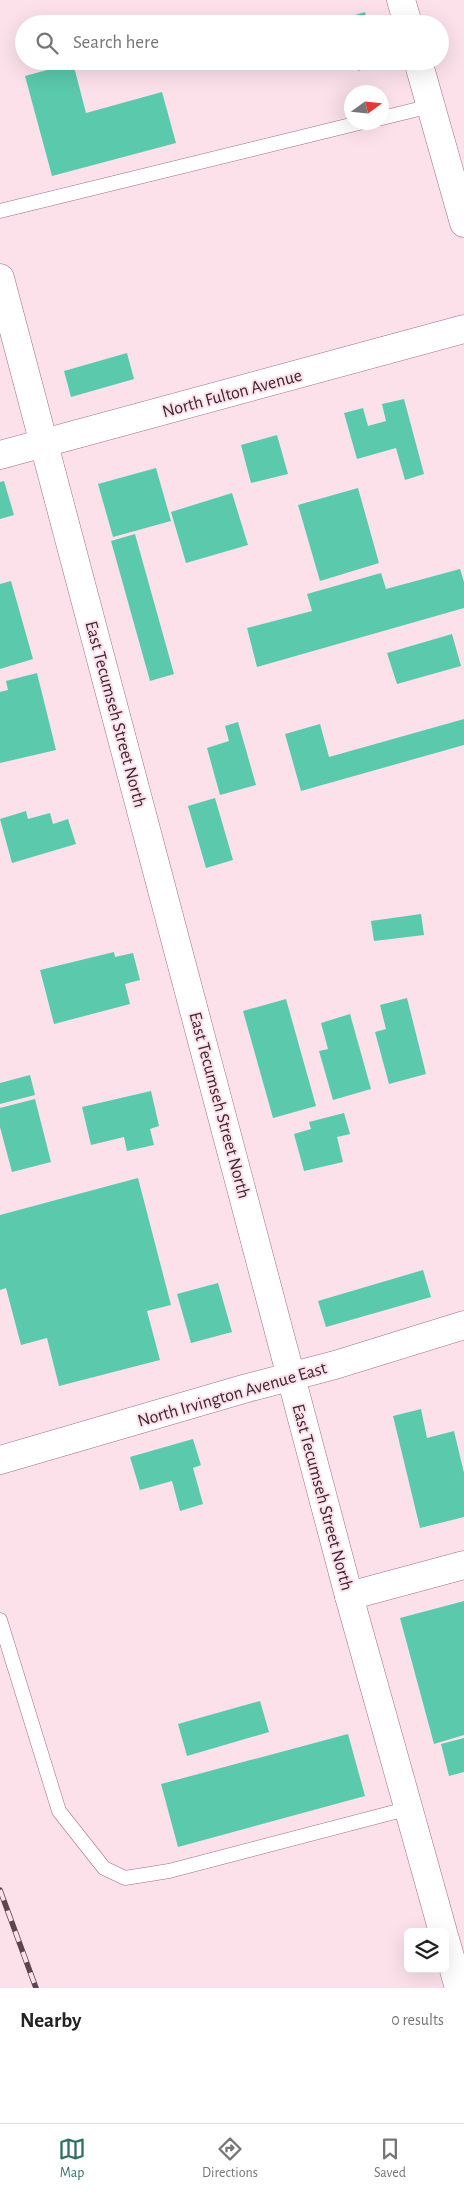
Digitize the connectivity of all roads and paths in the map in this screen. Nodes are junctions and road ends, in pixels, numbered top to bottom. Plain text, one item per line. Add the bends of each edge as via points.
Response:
1 (401, 0) edge
2 (405, 15) edge
3 (421, 70) edge
4 (431, 106) junction
5 (389, 116) edge
6 (344, 127) edge
7 (0, 211) edge
8 (464, 224) edge
9 (0, 278) edge
10 (464, 329) edge
11 (44, 444) junction
12 (0, 456) edge
13 (464, 1325) edge
14 (292, 1377) junction
15 (0, 1460) edge
16 (464, 1565) edge
17 (350, 1596) junction
18 (0, 1620) edge
19 (410, 1808) junction
20 (442, 1928) edge
21 (449, 1953) edge
22 (459, 1988) edge

1 - 2 street
3 - 4 street
4 - 5 lane
4 - 8 street
6 - 7 lane
9 - 11 street, East Tecumseh Street North
10 - 11 street, North Fulton Avenue
11 - 12 street, North Fulton Avenue
11 - 14 street, East Tecumseh Street North
13 - 14 street, North Irvington Avenue East
14 - 15 street, North Irvington Avenue East
14 - 17 street, East Tecumseh Street North
16 - 17 street
17 - 19 street, East Tecumseh Street North
18 - 19 lane via 59,1811 104,1868 125,1878 170,1871
19 - 20 street, East Tecumseh Street North
21 - 22 street

